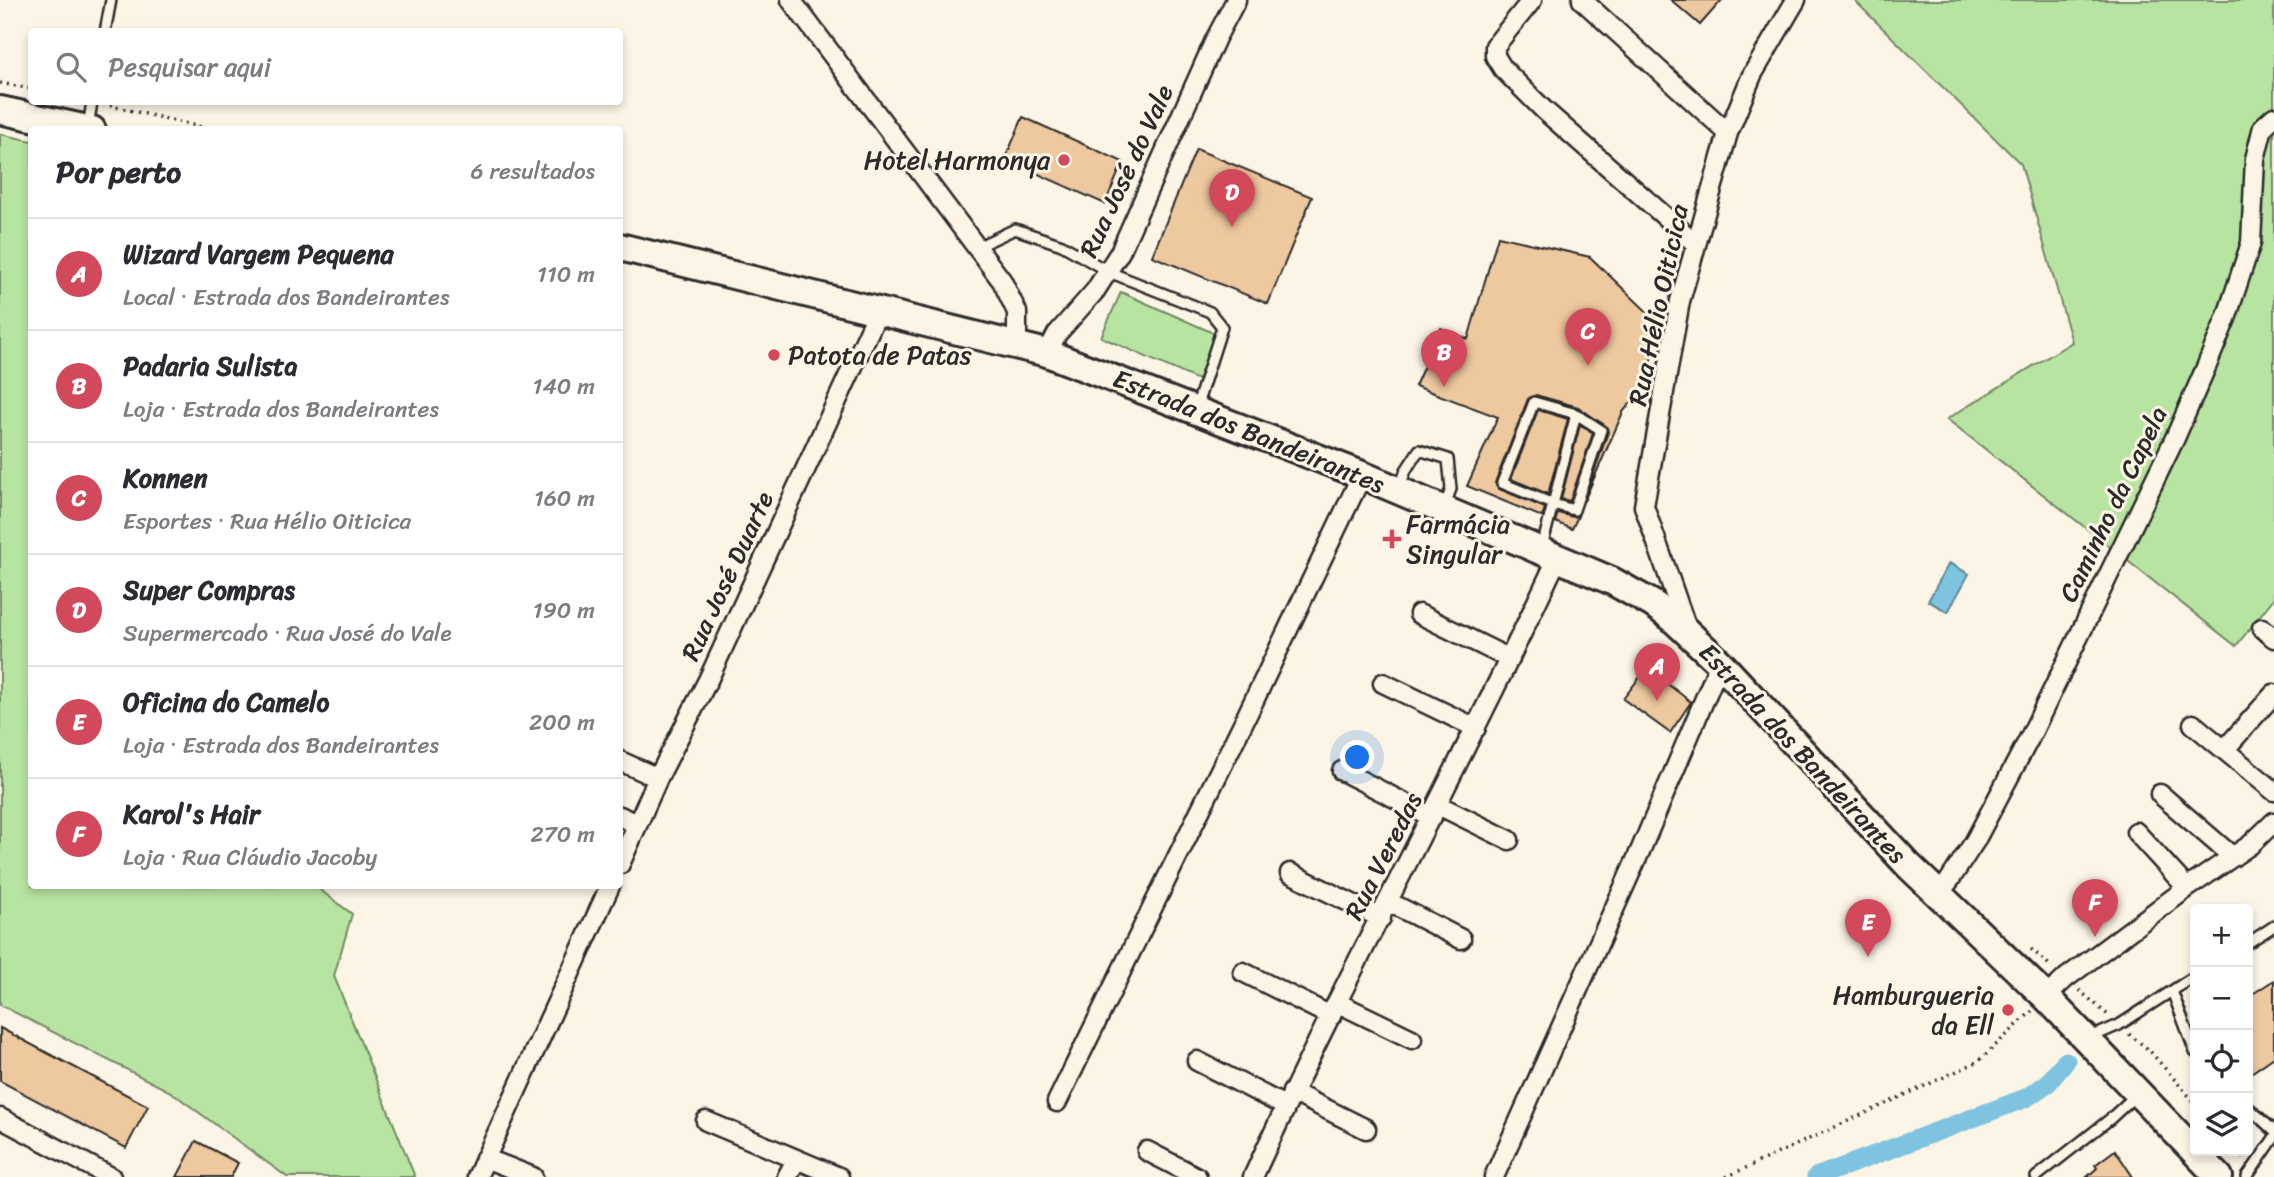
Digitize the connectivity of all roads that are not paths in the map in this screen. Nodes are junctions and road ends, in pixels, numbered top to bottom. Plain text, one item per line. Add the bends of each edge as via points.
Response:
1 (111, 0) edge
2 (791, 0) edge
3 (1236, 0) edge
4 (1532, 0) edge
5 (1582, 0) edge
6 (1796, 0) edge
7 (105, 28) edge
8 (92, 105) edge
9 (0, 110) edge
10 (2274, 117) edge
11 (76, 126) edge
12 (90, 126) edge
13 (1728, 133) junction
14 (1695, 243) junction
15 (977, 247) junction
16 (623, 248) edge
17 (1109, 272) junction
18 (879, 310) junction
19 (1017, 345) junction
20 (1047, 353) junction
21 (1196, 409) junction
22 (1576, 414) junction
23 (1362, 475) junction
24 (1398, 490) junction
25 (1553, 505) junction
26 (1443, 509) junction
27 (1550, 554) junction
28 (1419, 614) dead end
29 (1689, 632) junction
30 (1510, 659) junction
31 (1720, 663) junction
32 (1383, 683) dead end
33 (2274, 695) edge
34 (2193, 724) dead end
35 (1476, 728) junction
36 (2225, 749) junction
37 (623, 762) edge
38 (1342, 771) dead end
39 (659, 778) junction
40 (2274, 791) edge
41 (2160, 794) dead end
42 (1435, 811) junction
43 (623, 818) edge
44 (2274, 822) edge
45 (638, 825) junction
46 (2136, 832) dead end
47 (1509, 840) dead end
48 (2233, 857) junction
49 (623, 858) edge
50 (1290, 873) dead end
51 (2187, 888) junction
52 (609, 889) edge
53 (1938, 894) junction
54 (1385, 910) junction
55 (2274, 926) edge
56 (1461, 939) dead end
57 (2253, 940) edge
58 (1243, 972) dead end
59 (2190, 979) edge
60 (2172, 991) junction
61 (2046, 997) junction
62 (1334, 1009) junction
63 (1412, 1039) dead end
64 (2087, 1039) junction
65 (2190, 1039) edge
66 (1197, 1061) dead end
67 (2138, 1093) junction
68 (1289, 1099) junction
69 (1057, 1102) dead end
70 (2253, 1112) edge
71 (0, 1118) edge
72 (706, 1121) dead end
73 (1366, 1129) dead end
74 (2274, 1131) edge
75 (2274, 1138) edge
76 (1147, 1151) dead end
77 (485, 1158) junction
78 (796, 1160) junction
79 (111, 1177) edge
80 (477, 1177) edge
81 (533, 1177) edge
82 (787, 1177) edge
83 (839, 1177) edge
84 (1198, 1177) edge
85 (1253, 1177) edge
86 (1494, 1177) edge
87 (2036, 1177) edge
88 (2219, 1177) edge
89 (2246, 1177) edge

1 - 7 lane
2 - 15 street
3 - 17 street, Rua José do Vale
4 - 14 street via 1495,46 1503,69
5 - 13 street
6 - 13 street, Rua Hélio Oiticica via 1752,75
8 - 12 lane
9 - 11 main road
10 - 53 street, Caminho da Capela via 2263,127 2256,151 2251,243 2196,390 2030,737 1975,841
13 - 14 street, Rua Hélio Oiticica
14 - 29 street, Rua Hélio Oiticica via 1644,506
15 - 17 lane via 1015,229 1062,245
15 - 19 street via 1017,312
16 - 18 main road, Estrada dos Bandeirantes
17 - 20 street, Rua José do Vale via 1057,334
17 - 21 lane via 1210,312 1222,327
18 - 19 main road, Estrada dos Bandeirantes
18 - 39 street, Rua José Duarte
19 - 20 main road, Estrada dos Bandeirantes
20 - 21 main road, Estrada dos Bandeirantes
21 - 23 main road, Estrada dos Bandeirantes
22 - 25 lane
22 - 25 lane via 1601,430 1574,510
22 - 25 lane via 1534,402 1502,484
23 - 24 main road, Estrada dos Bandeirantes
23 - 69 street
24 - 26 main road, Estrada dos Bandeirantes
24 - 26 lane via 1419,450 1448,459 1451,489
25 - 27 lane
26 - 27 main road, Estrada dos Bandeirantes
27 - 29 main road, Estrada dos Bandeirantes via 1637,595
27 - 30 street, Rua Veredas
28 - 30 street
29 - 31 main road, Estrada dos Bandeirantes
30 - 35 street, Rua Veredas
31 - 53 main road, Estrada dos Bandeirantes
31 - 86 street
32 - 35 street
33 - 36 street
34 - 36 street
35 - 42 street, Rua Veredas
36 - 40 street
37 - 39 street
38 - 42 street
39 - 45 street, Rua José Duarte
41 - 48 street
42 - 47 street
42 - 54 street, Rua Veredas
43 - 45 street
44 - 48 street
45 - 49 street, Rua José Duarte
46 - 51 street
48 - 51 street
50 - 54 street
51 - 61 street
52 - 77 street
53 - 61 main road, Estrada dos Bandeirantes
54 - 56 street
54 - 62 street, Rua Veredas
55 - 57 lane
58 - 62 street
59 - 60 lane
60 - 64 lane via 2119,1025
60 - 65 lane
61 - 64 main road, Estrada dos Bandeirantes
62 - 63 street
62 - 68 street, Rua Veredas
64 - 67 main road, Estrada dos Bandeirantes
66 - 68 street
67 - 87 lane
67 - 88 main road, Estrada dos Bandeirantes
68 - 73 street
68 - 85 street, Rua Veredas
70 - 74 lane
71 - 79 street
72 - 78 street
75 - 89 lane
76 - 84 street
77 - 80 street
77 - 81 street
78 - 82 street
78 - 83 street

